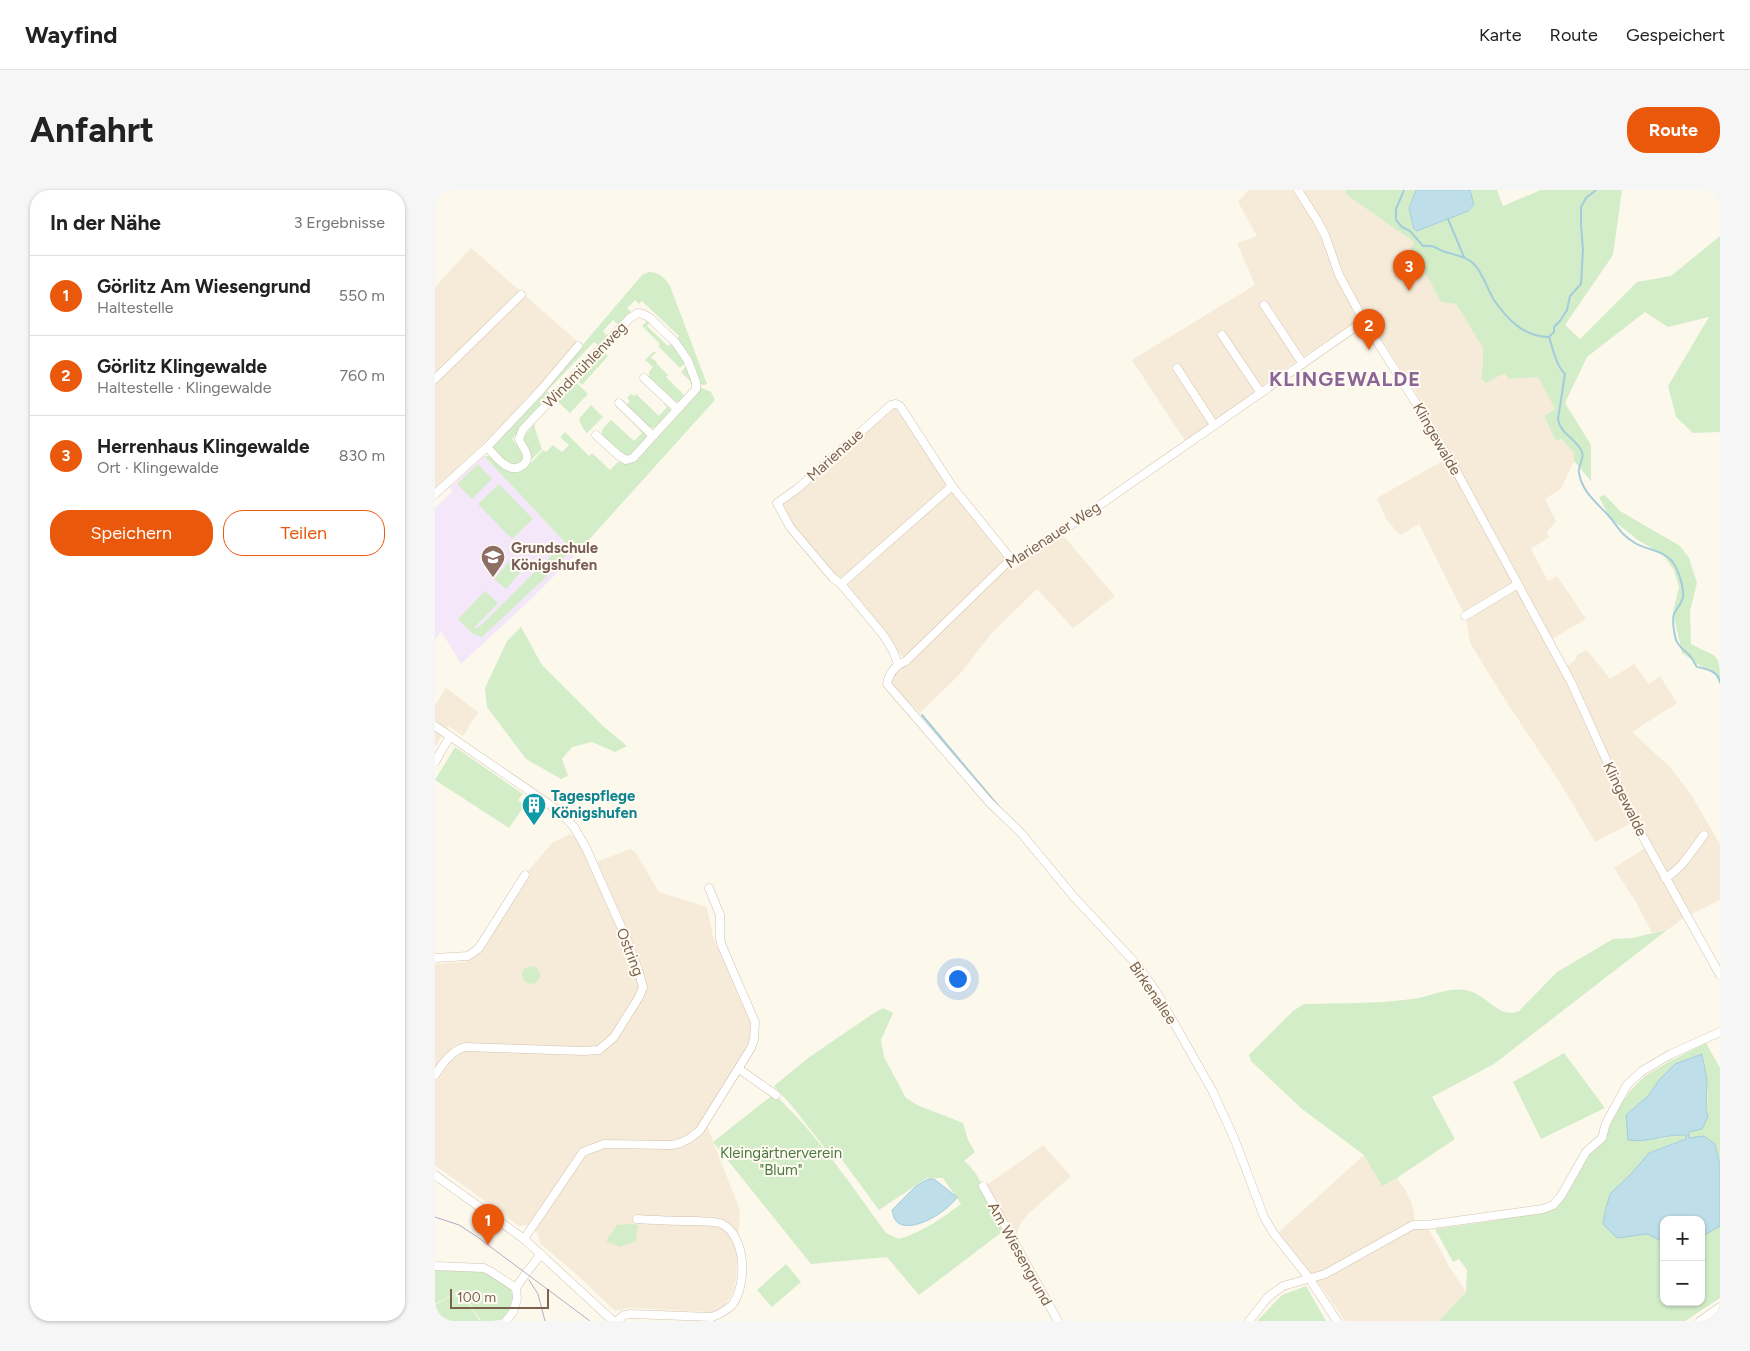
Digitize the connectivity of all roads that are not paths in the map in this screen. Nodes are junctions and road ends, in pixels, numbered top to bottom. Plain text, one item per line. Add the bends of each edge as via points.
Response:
1 (1298, 190) edge
2 (521, 295) dead end
3 (1264, 305) dead end
4 (1364, 321) junction
5 (1222, 335) dead end
6 (578, 346) dead end
7 (1303, 364) junction
8 (1177, 368) dead end
9 (644, 378) dead end
10 (435, 379) edge
11 (1261, 393) junction
12 (619, 403) dead end
13 (677, 409) junction
14 (1214, 425) junction
15 (596, 435) dead end
16 (653, 436) junction
17 (487, 447) junction
18 (952, 486) junction
19 (435, 494) edge
20 (1011, 559) junction
21 (841, 584) junction
22 (1518, 584) junction
23 (1465, 616) dead end
24 (898, 664) junction
25 (887, 684) joint
26 (435, 726) edge
27 (450, 736) junction
28 (435, 762) edge
29 (1704, 835) dead end
30 (525, 875) dead end
31 (1665, 878) junction
32 (709, 888) dead end
33 (435, 958) edge
34 (1720, 974) edge
35 (1720, 1032) edge
36 (739, 1069) junction
37 (435, 1075) edge
38 (776, 1095) dead end
39 (435, 1175) edge
40 (983, 1186) dead end
41 (637, 1219) dead end
42 (524, 1239) junction
43 (541, 1254) junction
44 (435, 1266) edge
45 (1309, 1278) junction
46 (516, 1288) junction
47 (1720, 1307) edge
48 (506, 1321) edge
49 (615, 1321) edge
50 (1058, 1321) edge
51 (1249, 1321) edge
52 (1337, 1321) edge
53 (1700, 1321) edge

1 - 4 street, Klingewalde via 1325,235 1339,275
2 - 10 street
3 - 7 street
4 - 7 street, Marienauer Weg
4 - 22 street, Klingewalde via 1449,457
5 - 11 street
6 - 17 street, Windmühlenweg
7 - 11 street, Marienauer Weg
8 - 14 street
9 - 13 street
11 - 14 street, Marienauer Weg
12 - 16 street
13 - 16 street, Windmühlenweg
13 - 17 street, Windmühlenweg via 696,389 688,361 676,343 650,318 638,313 629,318 523,430 519,439 526,454 523,465 510,468
14 - 20 street, Marienauer Weg via 1061,532 1020,559
15 - 16 street, Windmühlenweg via 626,460 636,456
17 - 19 street, Windmühlenweg
18 - 20 street, Marienaue
18 - 21 street
18 - 21 street, Marienaue via 900,406 893,404 777,503 790,527
20 - 24 street, Marienauer Weg via 906,661
21 - 24 street, Marienaue via 885,636
22 - 23 street
22 - 31 street, Klingewalde via 1571,682 1634,821
24 - 25 street, Marienauer Weg
25 - 45 street, Birkenallee via 1139,967 1212,1090 1264,1217
26 - 27 street
27 - 28 street
27 - 37 street, Ostring via 559,811 575,827 627,940 643,987 614,1037 599,1050 465,1047 455,1051
29 - 31 street via 1688,857
30 - 33 street via 479,948 468,956
31 - 34 street, Klingewalde
32 - 36 street via 720,915 722,946 755,1022 754,1039
35 - 45 street via 1671,1054 1642,1071 1627,1086 1606,1123 1602,1138 1586,1152 1553,1205 1427,1225 1413,1224 1325,1274
36 - 38 street
36 - 42 street via 700,1130 688,1140 672,1145 604,1144 583,1152
39 - 42 street
40 - 50 street, Am Wiesengrund
41 - 49 street via 722,1224 732,1233 742,1253 739,1288 731,1305 712,1317 631,1314
42 - 43 street
43 - 46 street
43 - 49 street
44 - 46 street via 484,1268
45 - 51 street via 1274,1292
45 - 52 street, Birkenallee
46 - 48 street via 517,1299
47 - 53 street

